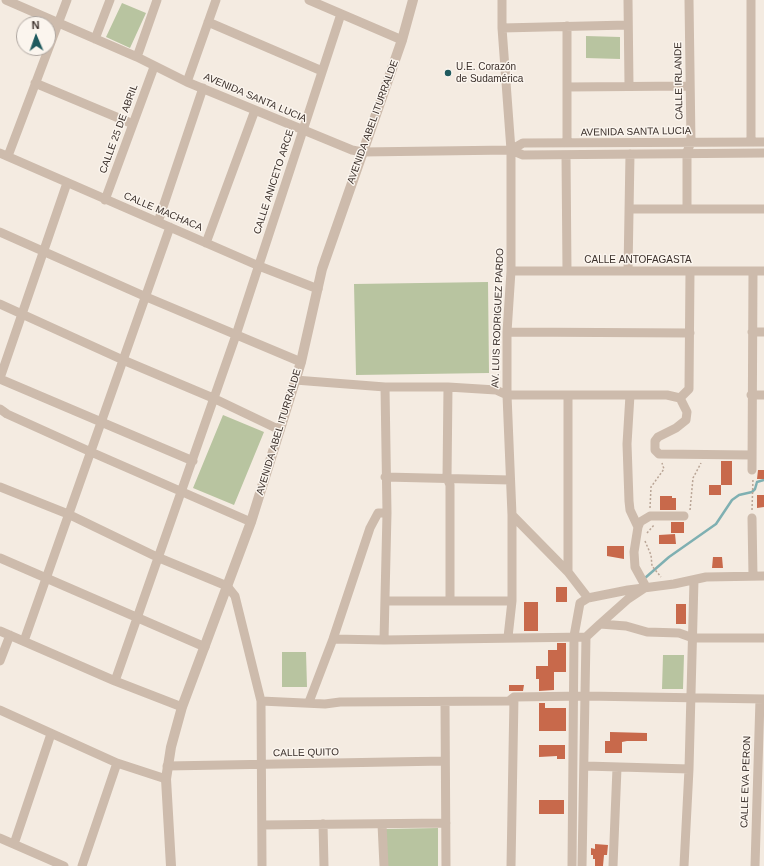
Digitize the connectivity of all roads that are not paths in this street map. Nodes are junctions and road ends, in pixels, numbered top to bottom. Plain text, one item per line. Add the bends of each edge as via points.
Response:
1 (6, 0) edge
2 (67, 0) edge
3 (110, 0) edge
4 (157, 0) edge
5 (216, 0) edge
6 (309, 0) edge
7 (413, 0) edge
8 (502, 0) edge
9 (628, 0) edge
10 (689, 0) edge
11 (751, 0) edge
12 (341, 14) junction
13 (208, 22) junction
14 (59, 23) junction
15 (628, 25) junction
16 (567, 26) junction
17 (502, 28) junction
18 (95, 39) junction
19 (402, 40) junction
20 (137, 57) junction
21 (154, 66) junction
22 (322, 71) junction
23 (187, 82) junction
24 (35, 83) junction
25 (628, 85) junction
26 (690, 86) junction
27 (567, 87) junction
28 (203, 88) junction
29 (255, 110) junction
30 (133, 124) junction
31 (302, 130) junction
32 (691, 142) junction
33 (751, 142) junction
34 (764, 142) edge
35 (566, 143) junction
36 (511, 150) junction
37 (362, 152) junction
38 (687, 152) junction
39 (764, 152) edge
40 (4, 154) edge
41 (566, 154) junction
42 (630, 154) junction
43 (67, 183) junction
44 (105, 200) junction
45 (687, 208) junction
46 (629, 209) junction
47 (764, 209) edge
48 (158, 222) junction
49 (170, 227) junction
50 (0, 232) edge
51 (206, 243) junction
52 (43, 251) junction
53 (259, 266) junction
54 (511, 271) junction
55 (568, 271) junction
56 (628, 271) junction
57 (690, 271) junction
58 (753, 271) junction
59 (764, 271) edge
60 (318, 289) junction
61 (144, 296) junction
62 (0, 304) edge
63 (21, 314) junction
64 (507, 332) junction
65 (752, 332) junction
66 (764, 332) edge
67 (690, 333) junction
68 (236, 335) junction
69 (123, 360) junction
70 (301, 362) junction
71 (0, 379) edge
72 (296, 380) junction
73 (385, 387) junction
74 (448, 387) junction
75 (507, 395) junction
76 (568, 395) junction
77 (630, 395) junction
78 (751, 395) junction
79 (764, 395) edge
80 (213, 398) junction
81 (680, 398) junction
82 (0, 409) edge
83 (101, 422) junction
84 (280, 430) junction
85 (91, 452) junction
86 (751, 455) junction
87 (193, 461) junction
88 (752, 470) road end
89 (385, 477) junction
90 (447, 478) junction
91 (510, 480) junction
92 (0, 487) edge
93 (181, 491) junction
94 (387, 513) junction
95 (68, 514) junction
96 (512, 515) junction
97 (684, 516) road end
98 (752, 518) road end
99 (251, 522) junction
100 (638, 527) junction
101 (157, 557) junction
102 (0, 558) edge
103 (568, 572) junction
104 (753, 576) junction
105 (764, 576) edge
106 (46, 577) junction
107 (694, 580) junction
108 (227, 586) junction
109 (646, 587) junction
110 (588, 598) junction
111 (450, 600) junction
112 (385, 601) junction
113 (512, 601) junction
114 (136, 618) junction
115 (600, 624) junction
116 (0, 631) edge
117 (10, 635) junction
118 (574, 636) junction
119 (508, 637) junction
120 (586, 637) junction
121 (693, 638) junction
122 (764, 638) edge
123 (333, 639) junction
124 (384, 640) junction
125 (24, 641) junction
126 (205, 647) junction
127 (0, 661) edge
128 (115, 681) junction
129 (585, 696) junction
130 (514, 697) junction
131 (573, 697) junction
132 (692, 698) junction
133 (762, 699) edge
134 (261, 701) junction
135 (309, 702) junction
136 (445, 702) junction
137 (182, 707) junction
138 (0, 710) edge
139 (51, 734) junction
140 (761, 740) edge
141 (445, 761) junction
142 (117, 763) junction
143 (261, 765) junction
144 (167, 766) junction
145 (585, 766) junction
146 (617, 768) junction
147 (689, 769) junction
148 (166, 779) junction
149 (760, 799) edge
150 (446, 823) junction
151 (324, 824) junction
152 (382, 824) junction
153 (262, 825) junction
154 (0, 838) edge
155 (14, 844) junction
156 (760, 847) edge
157 (64, 866) edge
158 (82, 866) edge
159 (172, 866) edge
160 (262, 866) edge
161 (324, 866) edge
162 (384, 866) edge
163 (446, 866) edge
164 (511, 866) edge
165 (572, 866) edge
166 (582, 866) edge
167 (613, 866) edge
168 (684, 866) edge
169 (754, 866) edge

1 - 14 street, AVENIDA SANTA LUCIA
2 - 14 street
3 - 18 street
4 - 20 street
5 - 13 street
6 - 12 street
7 - 19 street, AVENIDA ABEL ITURRALDE
8 - 17 street, AV. LUIS RODRIGUEZ PARDO
9 - 15 street
10 - 26 street, CALLE IRLANDE
11 - 33 street
12 - 19 street
12 - 22 street, CALLE ANICETO ARCE
13 - 22 street
13 - 23 street
14 - 18 street, AVENIDA SANTA LUCIA
14 - 24 street
15 - 16 street
15 - 25 street
16 - 17 street
16 - 27 street
17 - 36 street, AV. LUIS RODRIGUEZ PARDO
18 - 20 street, AVENIDA SANTA LUCIA
19 - 37 street, AVENIDA ABEL ITURRALDE
20 - 21 street, AVENIDA SANTA LUCIA
21 - 23 street, AVENIDA SANTA LUCIA
21 - 30 street, CALLE 25 DE ABRIL
22 - 31 street, CALLE ANICETO ARCE
23 - 28 street, AVENIDA SANTA LUCIA
24 - 30 street
24 - 40 street
25 - 26 street
25 - 27 street
26 - 32 street, CALLE IRLANDE
27 - 35 street
28 - 29 street, AVENIDA SANTA LUCIA
28 - 48 street
29 - 31 street, AVENIDA SANTA LUCIA
29 - 51 street
30 - 44 street, CALLE 25 DE ABRIL
31 - 37 street, AVENIDA SANTA LUCIA
31 - 53 street, CALLE ANICETO ARCE
32 - 33 street, AVENIDA SANTA LUCIA
32 - 35 street, AVENIDA SANTA LUCIA
32 - 38 street, CALLE IRLANDE
33 - 34 street, AVENIDA SANTA LUCIA
35 - 36 street, AVENIDA SANTA LUCIA via 523,143
36 - 37 street, AVENIDA SANTA LUCIA
36 - 41 street, AVENIDA SANTA LUCIA via 523,155
36 - 54 street, AV. LUIS RODRIGUEZ PARDO
37 - 60 street, AVENIDA ABEL ITURRALDE via 322,269
38 - 39 street, AVENIDA SANTA LUCIA
38 - 42 street, AVENIDA SANTA LUCIA
38 - 45 street, CALLE IRLANDE
40 - 43 street, CALLE MACHACA
41 - 42 street, AVENIDA SANTA LUCIA
41 - 55 street
42 - 46 street
43 - 44 street, CALLE MACHACA
43 - 52 street
44 - 48 street, CALLE MACHACA
45 - 46 street
45 - 47 street
46 - 56 street
48 - 49 street, CALLE MACHACA
49 - 51 street, CALLE MACHACA
49 - 61 street
50 - 52 street
51 - 53 street, CALLE MACHACA
52 - 61 street
52 - 63 street
53 - 60 street, CALLE MACHACA
53 - 68 street, CALLE ANICETO ARCE
54 - 55 street, CALLE ANTOFAGASTA
54 - 64 street, AV. LUIS RODRIGUEZ PARDO
55 - 56 street, CALLE ANTOFAGASTA
56 - 57 street, CALLE ANTOFAGASTA
57 - 58 street, CALLE ANTOFAGASTA
57 - 67 street
58 - 59 street, CALLE ANTOFAGASTA
58 - 65 street
60 - 70 street, AVENIDA ABEL ITURRALDE
61 - 68 street
61 - 69 street
62 - 63 street
63 - 69 street
63 - 71 street
64 - 67 street
64 - 75 street, AV. LUIS RODRIGUEZ PARDO
65 - 66 street
65 - 78 street
67 - 81 street via 689,389
68 - 70 street
68 - 80 street, CALLE ANICETO ARCE
69 - 80 street
69 - 83 street
70 - 72 street, AVENIDA ABEL ITURRALDE
71 - 83 street
72 - 73 street
72 - 84 street, AVENIDA ABEL ITURRALDE
73 - 74 street
73 - 89 street
74 - 75 street via 496,390
74 - 90 street
75 - 76 street
75 - 91 street, AV. LUIS RODRIGUEZ PARDO
76 - 77 street
76 - 103 street
77 - 81 street via 667,395
77 - 100 street via 628,490 630,510
78 - 79 street
78 - 86 street
80 - 84 street
80 - 87 street, CALLE ANICETO ARCE
81 - 86 street via 687,412 686,420 658,437 655,441 655,450 659,454
82 - 85 street
83 - 85 street
83 - 87 street
84 - 99 street, AVENIDA ABEL ITURRALDE
85 - 93 street
85 - 95 street
86 - 88 street
87 - 93 street, CALLE ANICETO ARCE
89 - 90 street
89 - 94 street
90 - 91 street
90 - 111 street via 450,485
91 - 96 street, AV. LUIS RODRIGUEZ PARDO
92 - 95 street
93 - 99 street
93 - 101 street, CALLE ANICETO ARCE
94 - 112 street
94 - 123 street via 378,513 370,528
95 - 101 street
95 - 106 street
96 - 103 street
96 - 113 street, AV. LUIS RODRIGUEZ PARDO
97 - 100 street via 646,517
98 - 104 street
99 - 108 street, AVENIDA ABEL ITURRALDE
100 - 109 street via 634,560 637,572
101 - 108 street
101 - 114 street, CALLE ANICETO ARCE
102 - 106 street
103 - 110 street
104 - 105 street
104 - 107 street via 706,577
106 - 114 street
106 - 125 street
107 - 109 street
107 - 121 street
108 - 126 street, AVENIDA ABEL ITURRALDE
108 - 134 street via 235,596
109 - 110 street
109 - 115 street
110 - 118 street via 580,603
111 - 112 street
111 - 113 street
112 - 124 street
113 - 119 street, AV. LUIS RODRIGUEZ PARDO
114 - 126 street
114 - 128 street, CALLE ANICETO ARCE
115 - 120 street
115 - 121 street via 626,626 647,632 679,633
116 - 117 street
117 - 125 street
117 - 127 street
118 - 119 street
118 - 120 street
118 - 131 street
119 - 124 street
120 - 129 street
121 - 122 street
121 - 132 street
123 - 124 street
123 - 135 street
125 - 128 street
126 - 137 street, AVENIDA ABEL ITURRALDE
128 - 137 street
129 - 131 street
129 - 132 street
129 - 145 street
130 - 131 street
130 - 136 street via 509,701
130 - 164 street
131 - 165 street
132 - 133 street
132 - 147 street
133 - 140 street, CALLE EVA PERON
134 - 135 street
134 - 143 street
135 - 136 street
136 - 141 street
137 - 144 street, AVENIDA ABEL ITURRALDE
138 - 139 street
139 - 142 street
139 - 155 street
140 - 149 street, CALLE EVA PERON
141 - 143 street, CALLE QUITO
141 - 150 street
142 - 148 street
142 - 158 street
143 - 144 street, CALLE QUITO
143 - 153 street
144 - 148 street, AVENIDA ABEL ITURRALDE
145 - 146 street
145 - 166 street
146 - 147 street
146 - 167 street
147 - 168 street
148 - 159 street, AVENIDA ABEL ITURRALDE
149 - 156 street, CALLE EVA PERON
150 - 152 street
150 - 163 street
151 - 152 street
151 - 153 street
151 - 161 street
152 - 162 street
153 - 160 street
154 - 155 street
155 - 157 street
156 - 169 street, CALLE EVA PERON

